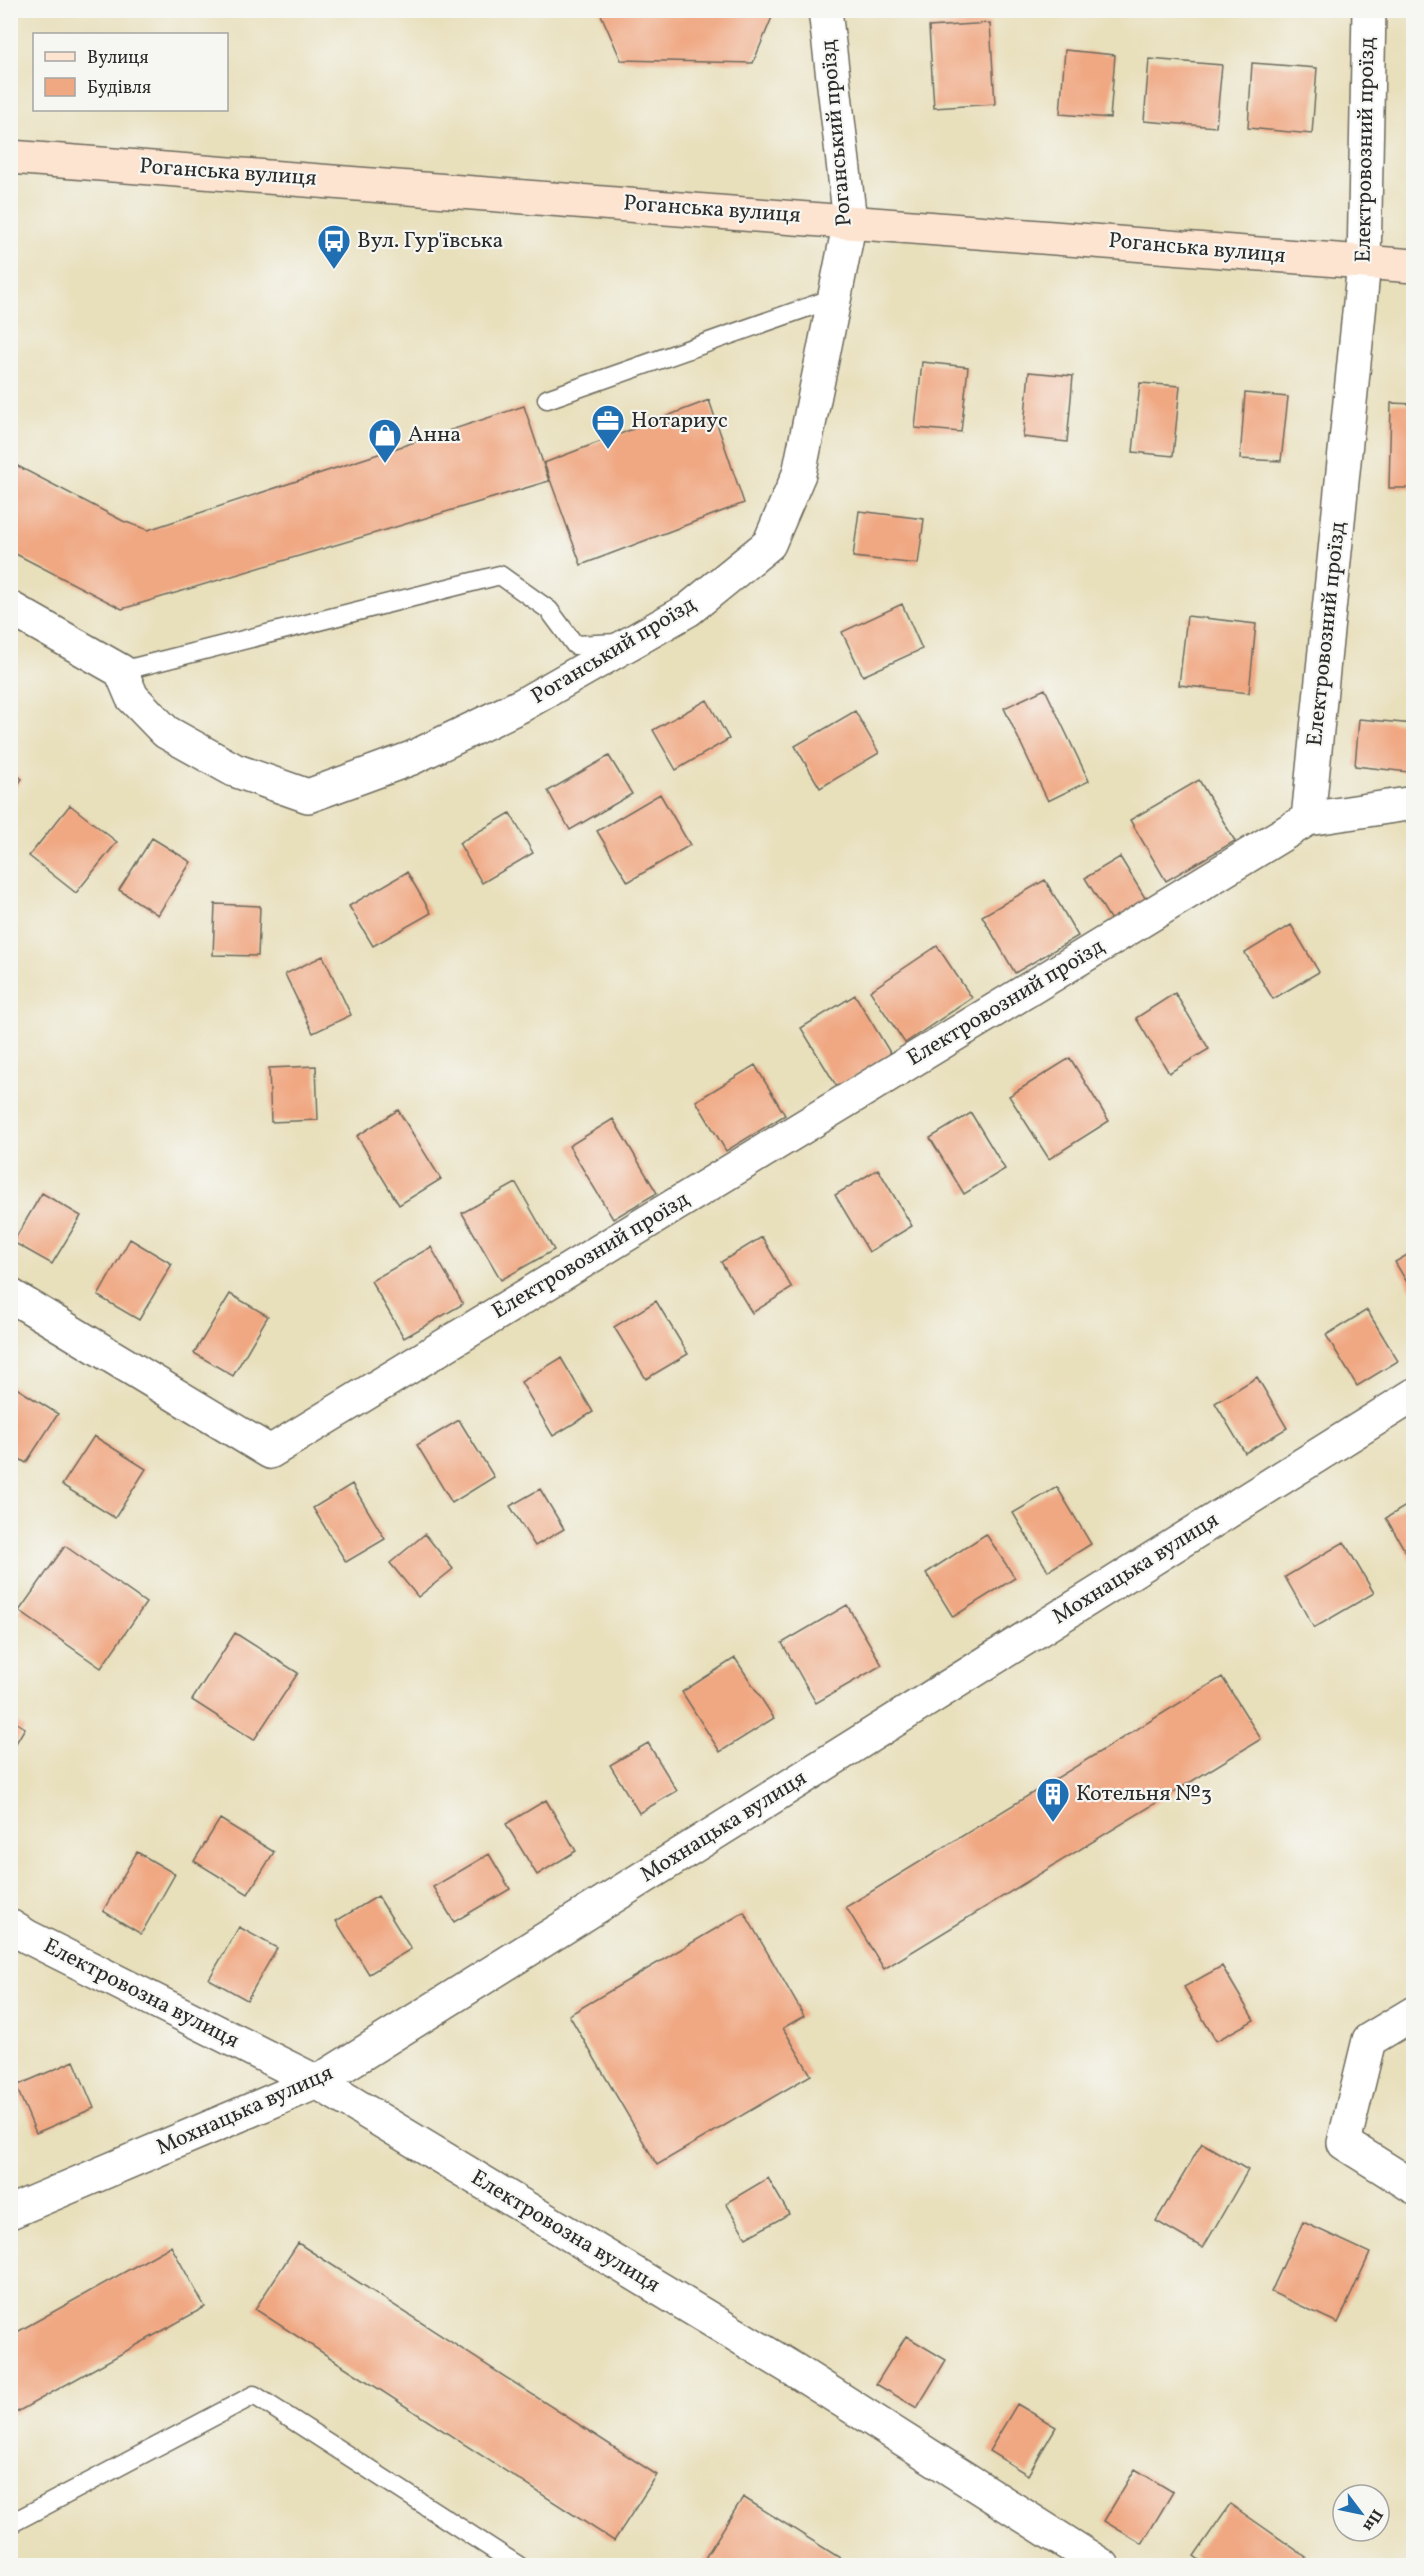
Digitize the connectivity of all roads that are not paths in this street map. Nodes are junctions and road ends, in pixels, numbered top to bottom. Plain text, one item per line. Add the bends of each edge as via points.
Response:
1 (825, 10) edge
2 (1369, 10) edge
3 (10, 157) edge
4 (850, 221) junction
5 (1364, 263) junction
6 (1413, 266) edge
7 (834, 298) junction
8 (547, 399) dead end
9 (10, 608) edge
10 (631, 643) junction
11 (121, 671) junction
12 (1413, 803) edge
13 (1308, 819) junction
14 (10, 1295) edge
15 (1413, 1395) edge
16 (10, 1926) edge
17 (1413, 2013) edge
18 (317, 2082) junction
19 (1413, 2187) edge
20 (10, 2212) edge
21 (10, 2524) edge
22 (519, 2565) edge
23 (1103, 2565) edge

1 - 4 street, Роганський проїзд
2 - 5 street, Електровозний проїзд
3 - 4 main road, Роганська вулиця
4 - 5 main road, Роганська вулиця
4 - 7 street, Роганський проїзд
5 - 6 main road, Роганська вулиця
5 - 13 street, Електровозний проїзд
7 - 8 lane
7 - 10 street, Роганський проїзд via 799,474 769,544 688,610
9 - 11 street
10 - 11 lane via 575,645 549,610 500,575
10 - 11 street, Роганський проїзд via 522,705 411,758 308,796 234,770 166,732 132,697
12 - 13 street
13 - 14 street, Електровозний проїзд via 270,1452
15 - 18 street, Мохнацька вулиця
16 - 18 street, Електровозна вулиця
17 - 19 street via 1369,2040 1344,2143
18 - 20 street, Мохнацька вулиця
18 - 23 street, Електровозна вулиця via 795,2371
21 - 22 lane via 254,2395

